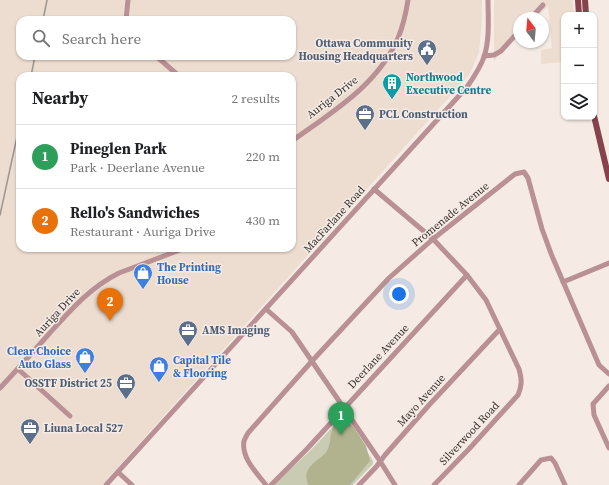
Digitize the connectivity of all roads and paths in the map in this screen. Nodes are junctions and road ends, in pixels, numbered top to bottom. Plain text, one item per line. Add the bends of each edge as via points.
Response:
1 (128, 0) edge
2 (408, 0) edge
3 (488, 0) edge
4 (578, 0) edge
5 (585, 0) edge
6 (543, 5) dead end
7 (537, 12) edge
8 (579, 12) edge
9 (586, 12) edge
10 (126, 16) edge
11 (513, 38) edge
12 (484, 56) junction
13 (161, 60) edge
14 (174, 72) edge
15 (595, 120) edge
16 (296, 138) edge
17 (609, 179) edge
18 (374, 189) junction
19 (433, 239) junction
20 (174, 252) edge
21 (609, 263) edge
22 (467, 275) junction
23 (563, 282) junction
24 (266, 308) junction
25 (500, 329) junction
26 (312, 361) junction
27 (18, 370) junction
28 (609, 374) edge
29 (609, 386) edge
30 (0, 388) edge
31 (344, 408) junction
32 (70, 416) dead end
33 (609, 448) edge
34 (380, 461) junction
35 (118, 472) junction
36 (106, 485) edge
37 (132, 485) edge
38 (266, 485) edge
39 (271, 485) edge
40 (359, 485) edge
41 (395, 485) edge
42 (434, 485) edge
43 (518, 485) edge
44 (565, 485) edge

1 - 10 street
2 - 16 street, Auriga Drive via 404,21 384,64 351,98
3 - 12 street, MacFarlane Road
4 - 8 main road
5 - 9 main road
6 - 7 street
11 - 12 street via 501,51
12 - 18 street, MacFarlane Road via 477,73 467,87
13 - 14 street
15 - 17 main road
18 - 19 street
18 - 24 street, MacFarlane Road
19 - 22 street
19 - 23 street, Promenade Avenue via 515,174 524,172 528,178 542,229
19 - 26 street, Promenade Avenue via 389,278
20 - 27 street, Auriga Drive via 119,273 94,288 61,320
21 - 23 street
22 - 25 street via 486,300
22 - 31 street, Deerlane Avenue
23 - 28 street, Promenade Avenue via 599,365
24 - 26 street via 292,332
24 - 35 street, MacFarlane Road
25 - 34 street, Mayo Avenue
25 - 42 street, Silverwood Road via 522,378 518,395
26 - 31 street
26 - 38 street, Promenade Avenue via 248,432 244,441 246,458
27 - 30 street, Auriga Drive
27 - 32 street
29 - 33 street via 593,404 594,415
31 - 34 street
31 - 39 street, Deerlane Avenue
34 - 40 street, Mayo Avenue
34 - 41 street
35 - 36 street, MacFarlane Road
35 - 37 street
43 - 44 street via 541,460 551,458

